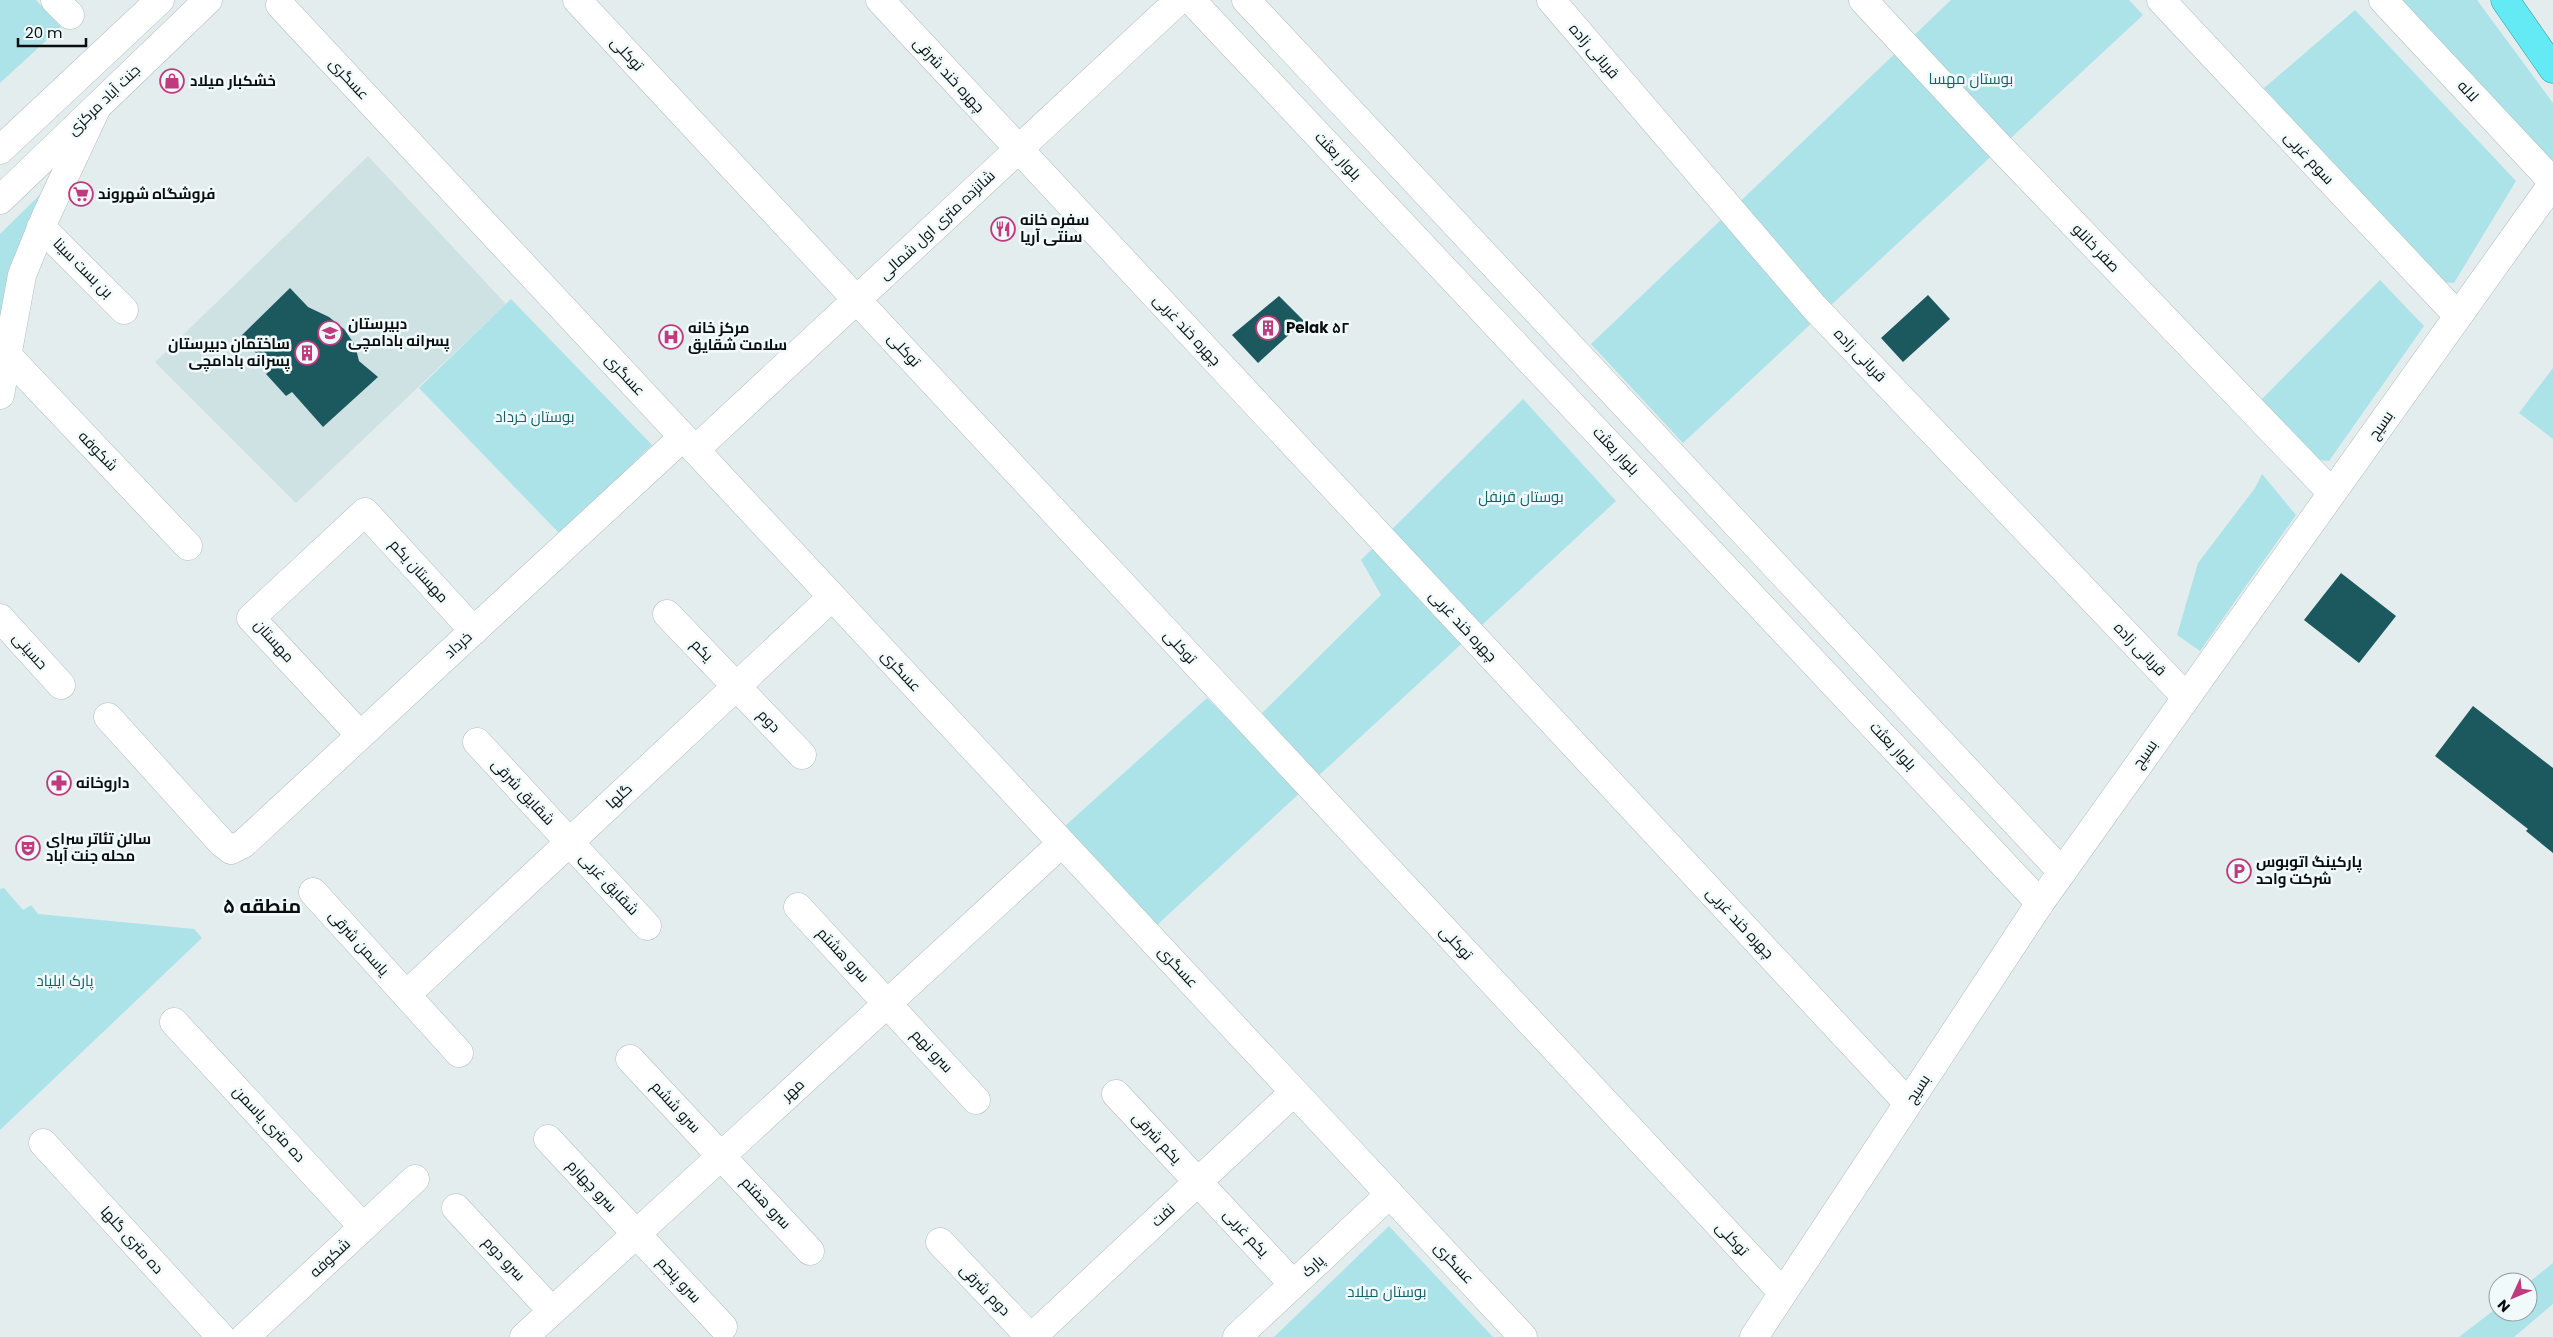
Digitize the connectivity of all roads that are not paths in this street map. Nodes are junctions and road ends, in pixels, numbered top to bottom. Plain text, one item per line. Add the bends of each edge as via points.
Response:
1 (160, 0) edge
2 (208, 0) edge
3 (577, 0) edge
4 (880, 0) edge
5 (1179, 0) edge
6 (1191, 0) edge
7 (1246, 0) edge
8 (1550, 0) edge
9 (1863, 0) edge
10 (2161, 0) edge
11 (2383, 0) edge
12 (2505, 0) edge
13 (280, 5) dead end
14 (2553, 69) edge
15 (98, 106) junction
16 (1018, 149) junction
17 (0, 150) edge
18 (2553, 182) edge
19 (0, 200) edge
20 (41, 227) junction
21 (856, 300) junction
22 (124, 310) dead end
23 (2458, 316) junction
24 (8, 356) junction
25 (0, 395) edge
26 (689, 443) junction
27 (2332, 494) junction
28 (365, 512) joint
29 (188, 546) dead end
30 (832, 597) junction
31 (667, 614) dead end
32 (0, 618) edge
33 (474, 631) junction
34 (61, 685) dead end
35 (736, 687) junction
36 (2186, 697) junction
37 (108, 717) dead end
38 (360, 735) junction
39 (477, 742) dead end
40 (802, 755) dead end
41 (570, 842) junction
42 (1062, 843) junction
43 (2062, 872) junction
44 (313, 892) dead end
45 (2040, 903) junction
46 (798, 907) dead end
47 (647, 926) dead end
48 (406, 994) junction
49 (887, 1003) junction
50 (174, 1022) dead end
51 (459, 1053) dead end
52 (630, 1059) dead end
53 (1294, 1092) junction
54 (1116, 1094) dead end
55 (976, 1100) dead end
56 (1908, 1104) junction
57 (548, 1139) dead end
58 (44, 1143) dead end
59 (721, 1156) junction
60 (415, 1179) dead end
61 (1198, 1182) junction
62 (1390, 1194) junction
63 (456, 1208) dead end
64 (363, 1227) junction
65 (636, 1234) junction
66 (940, 1242) dead end
67 (810, 1250) dead end
68 (1294, 1284) junction
69 (1783, 1293) junction
70 (552, 1311) junction
71 (723, 1327) dead end
72 (221, 1337) edge
73 (245, 1337) edge
74 (524, 1337) edge
75 (1031, 1337) edge
76 (1237, 1337) edge
77 (1523, 1337) edge
78 (1754, 1337) edge

1 - 17 street
2 - 15 street, جنت آباد مرکزی
3 - 21 street, توکلی
4 - 16 street, چهره خند شرقی
5 - 16 street, شانزده متری اول شمالی
6 - 45 street, بلوار بعثت
7 - 43 street
8 - 36 street, قربانی زاده via 1814,307
9 - 27 street, صفر خانلو via 2002,151
10 - 23 street, سوم غربی
11 - 18 street, لاله
12 - 14 highway
13 - 26 street, عسگری
15 - 19 street, جنت آباد مرکزی
15 - 20 street
16 - 21 street, شانزده متری اول شمالی
16 - 56 street, چهره خند غربی
18 - 23 street, بسیج
20 - 22 street, بن بست سینا
20 - 24 street via 22,275
21 - 26 street, شانزده متری اول شمالی
21 - 69 street, توکلی
23 - 27 street, بسیج
24 - 25 street
24 - 29 street, شکوفه
26 - 30 street, عسگری
26 - 33 street, خرداد
27 - 36 street, بسیج
28 - 33 street, مهستان یکم
28 - 38 street, مهستان via 251,618
30 - 35 street, گلها
30 - 42 street, عسگری
31 - 35 street, یکم
32 - 34 street, حسینی
33 - 38 street, خرداد
35 - 40 street, دوم
35 - 41 street, گلها
36 - 43 street, بسیج
37 - 38 street, خرداد via 231,850 244,844
39 - 41 street, شقایق شرقی
41 - 47 street, شقایق غربی
41 - 48 street, گلها
42 - 49 street, مهر
42 - 53 street, عسگری
43 - 45 street, بسیج
44 - 48 street, یاسمن شرقی
45 - 56 street, بسیج
46 - 49 street, سرو هشتم
48 - 51 street, یاسمن شرقی
49 - 55 street, سرو نهم
49 - 59 street, مهر
50 - 64 street, ده متری یاسمن
52 - 59 street, سرو ششم
53 - 61 street, نفت
53 - 62 street, عسگری
54 - 61 street, یکم شرقی
56 - 69 street, بسیج
57 - 65 street, سرو چهارم
58 - 72 street, ده متری گلها
59 - 65 street, مهر
59 - 67 street, سرو هفتم
60 - 64 street, شکوفه
61 - 68 street, یکم غربی
61 - 75 street, نفت
62 - 68 street, پارک
62 - 77 street, عسگری
63 - 70 street, سرو دوم
64 - 73 street, شکوفه
65 - 70 street, مهر
65 - 71 street, سرو پنجم
66 - 75 street, دوم شرقی
68 - 76 street, پارک
69 - 78 street, بسیج
70 - 74 street, مهر

